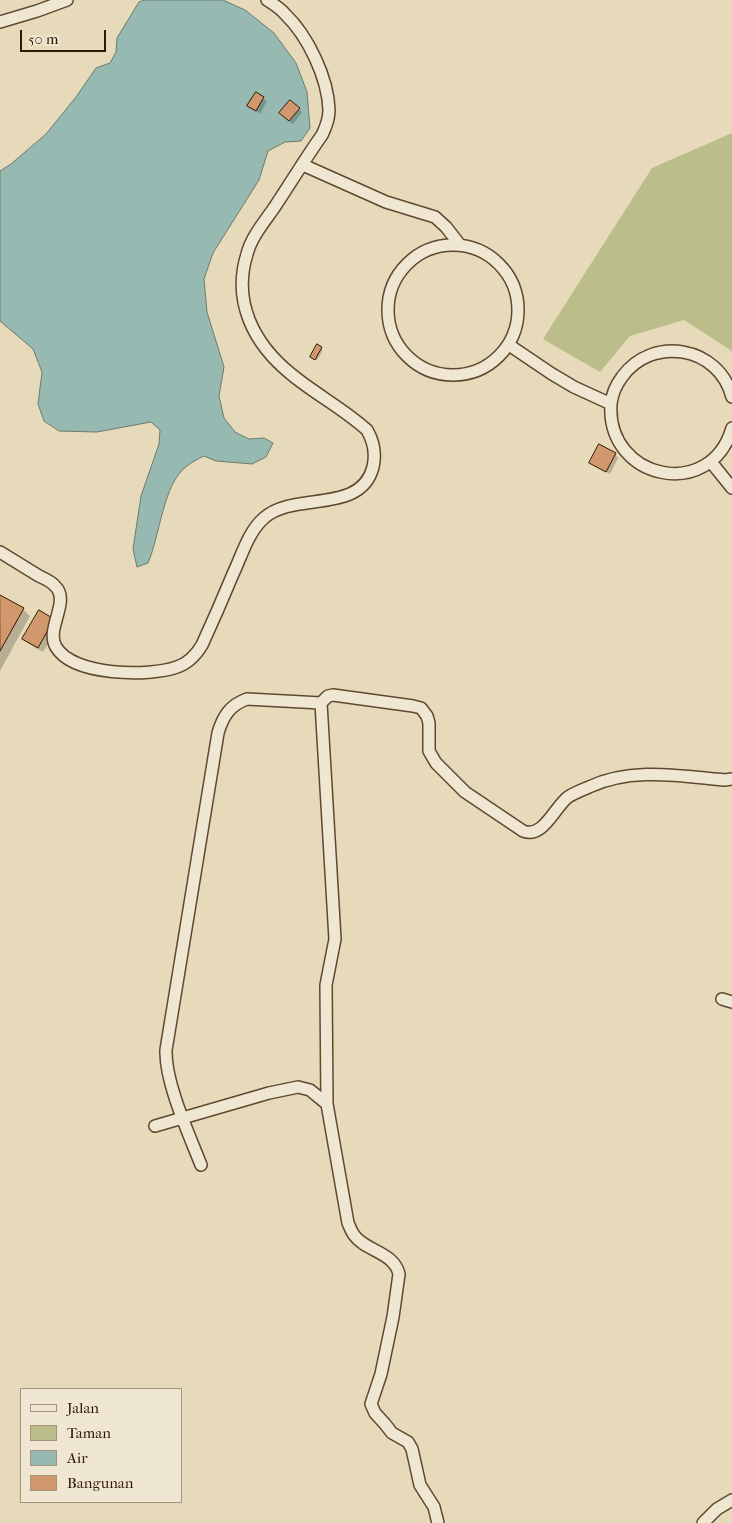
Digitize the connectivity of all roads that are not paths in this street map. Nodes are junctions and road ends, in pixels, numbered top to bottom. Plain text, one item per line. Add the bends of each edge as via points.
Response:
1 (67, 0) edge
2 (267, 0) edge
3 (0, 22) edge
4 (303, 165) junction
5 (460, 245) junction
6 (509, 344) junction
7 (732, 396) edge
8 (611, 404) junction
9 (732, 428) edge
10 (711, 462) junction
11 (732, 488) edge
12 (0, 552) edge
13 (321, 703) junction
14 (732, 779) edge
15 (327, 1104) junction
16 (183, 1118) junction
17 (155, 1126) dead end
18 (201, 1165) dead end
19 (732, 1500) edge
20 (438, 1523) edge
21 (703, 1523) edge

1 - 3 street
2 - 4 street via 285,14 309,45 326,88 327,124
4 - 5 street via 386,202 435,217
4 - 12 street via 247,252 243,273 244,304 248,320 266,351 291,374 368,430 375,450 374,465 361,488 349,495 278,509 265,517 249,538 195,655 176,667 151,672 91,668 66,659 52,638 61,597 58,589
5 - 6 street via 490,257 512,281 518,313 516,329
5 - 6 street via 428,250 413,258 402,270 388,299 391,332 410,359 423,368 455,376 471,374 486,367
6 - 8 street via 574,387
7 - 8 street via 717,369 706,360 678,350 650,354 637,361 618,382
8 - 10 street via 616,438 623,450 646,468 674,474
9 - 10 street via 723,449
10 - 11 street
13 - 14 street via 333,695 421,708 429,723 429,751 436,763 465,792 528,833 543,826 570,796 606,781 656,773
13 - 15 street via 336,939 326,985
13 - 16 street via 246,699 235,703 222,720 166,1050 166,1065
15 - 16 street via 310,1090 298,1087
15 - 20 street via 348,1223 361,1242 397,1267 392,1318 381,1374 371,1404 392,1433 408,1442 412,1449 420,1485 434,1507
16 - 17 street
16 - 18 street
19 - 21 street

